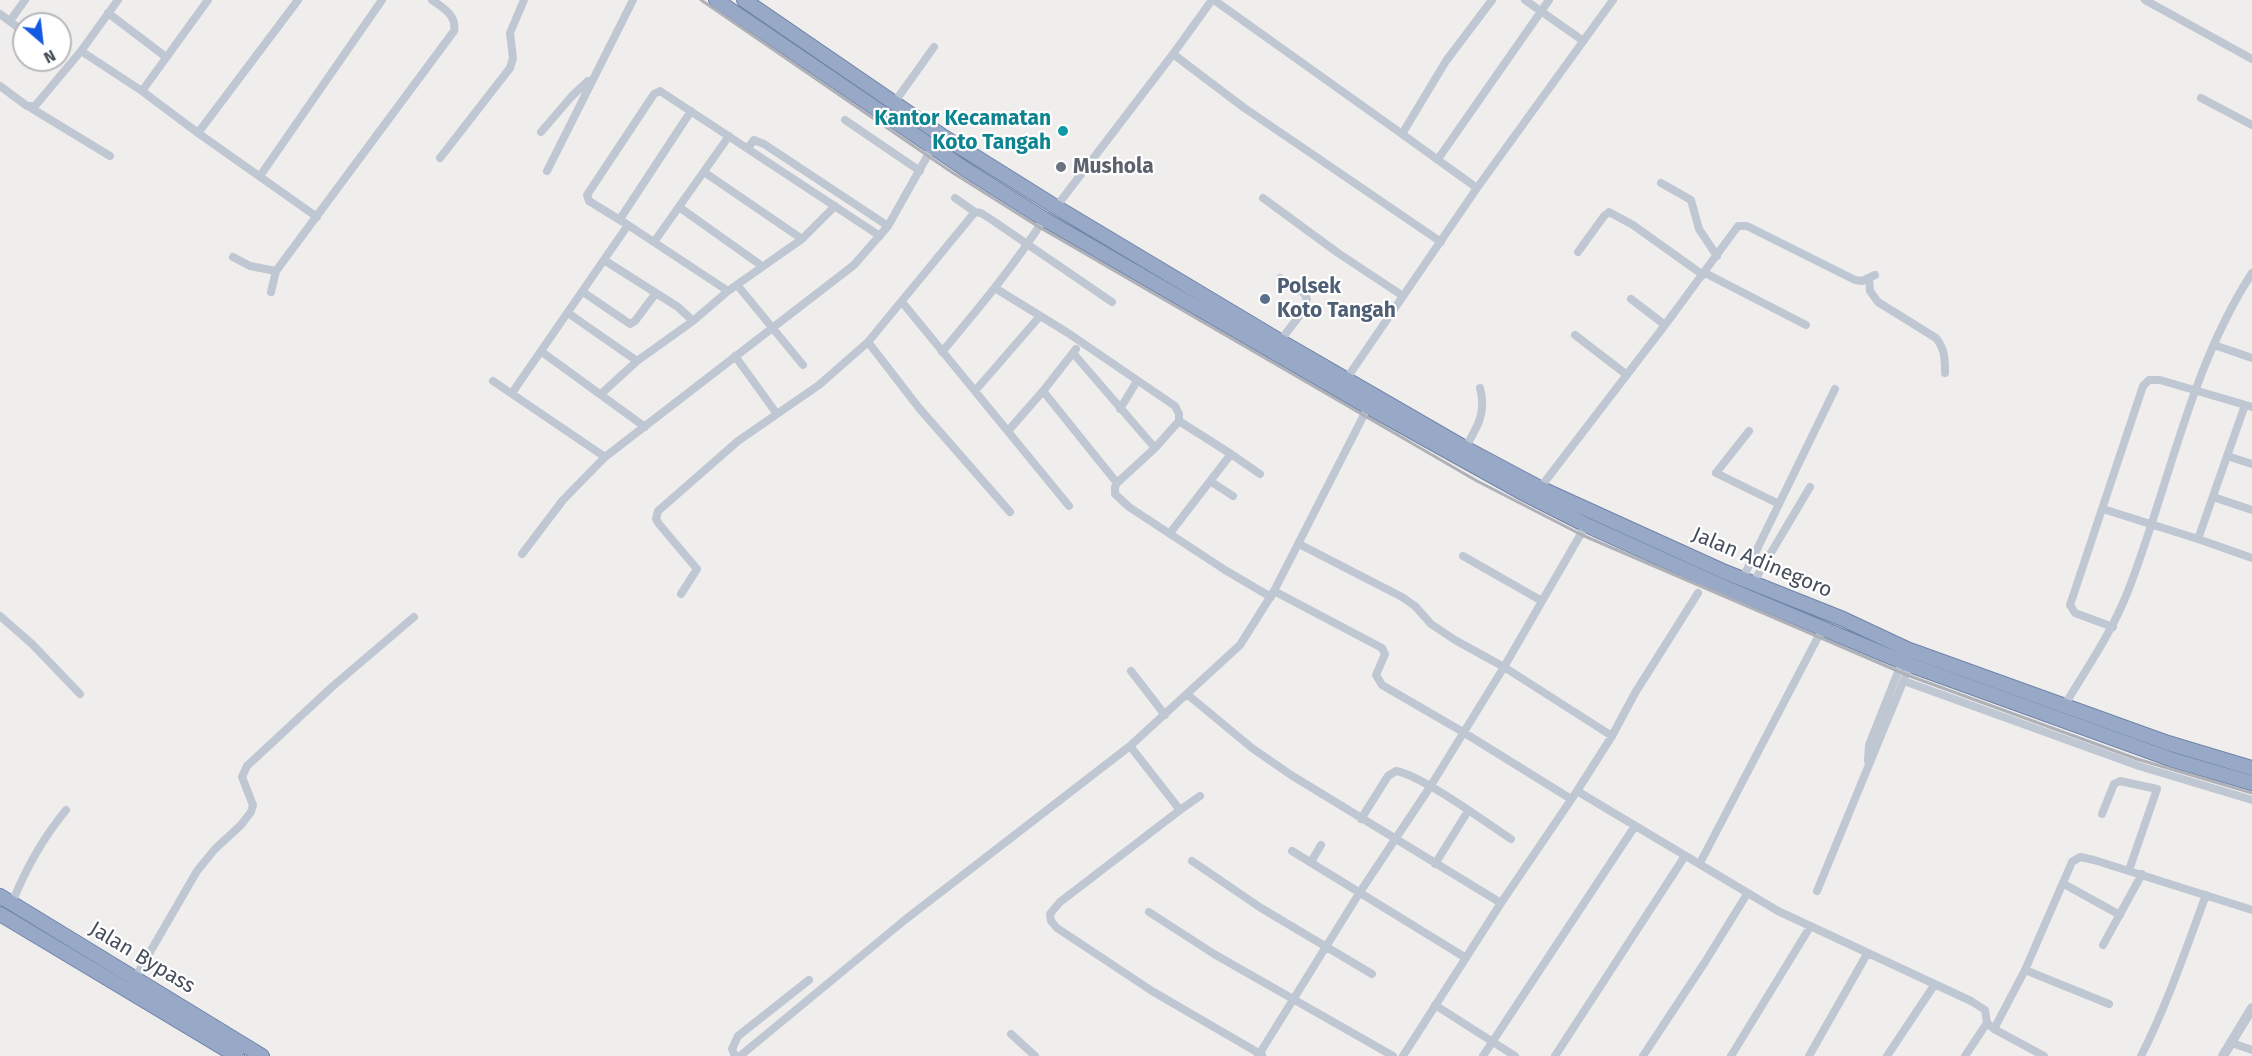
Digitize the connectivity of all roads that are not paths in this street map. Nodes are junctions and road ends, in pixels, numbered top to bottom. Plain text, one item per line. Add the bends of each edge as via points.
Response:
1 (25, 0) edge
2 (118, 0) edge
3 (208, 0) edge
4 (298, 0) edge
5 (382, 0) edge
6 (432, 0) edge
7 (524, 0) edge
8 (633, 0) edge
9 (716, 0) edge
10 (744, 0) edge
11 (1213, 0) edge
12 (1492, 0) edge
13 (1525, 0) edge
14 (1549, 0) edge
15 (1612, 0) edge
16 (2145, 0) edge
17 (1541, 11) junction
18 (0, 14) edge
19 (108, 14) junction
20 (771, 19) junction
21 (10, 21) joint
22 (786, 29) junction
23 (762, 32) junction
24 (1582, 40) junction
25 (778, 42) junction
26 (934, 47) dead end
27 (81, 51) junction
28 (1173, 54) junction
29 (166, 57) junction
30 (2252, 59) edge
31 (72, 62) edge
32 (64, 72) edge
33 (595, 74) junction
34 (0, 86) edge
35 (142, 91) junction
36 (2201, 98) dead end
37 (894, 103) junction
38 (31, 108) junction
39 (691, 111) junction
40 (845, 120) dead end
41 (2252, 125) edge
42 (541, 132) dead end
43 (198, 133) junction
44 (1402, 134) junction
45 (729, 136) junction
46 (933, 146) junction
47 (748, 148) junction
48 (110, 156) dead end
49 (440, 158) dead end
50 (1438, 159) junction
51 (547, 171) dead end
52 (920, 171) junction
53 (704, 172) junction
54 (260, 176) junction
55 (1661, 183) dead end
56 (1478, 188) junction
57 (955, 198) dead end
58 (1263, 198) dead end
59 (679, 207) junction
60 (836, 207) junction
61 (1056, 207) junction
62 (975, 212) junction
63 (317, 217) junction
64 (620, 219) junction
65 (1044, 219) junction
66 (628, 225) junction
67 (888, 226) junction
68 (880, 236) junction
69 (802, 239) junction
70 (654, 242) junction
71 (1441, 242) junction
72 (1028, 245) junction
73 (1578, 252) dead end
74 (1717, 256) junction
75 (233, 257) dead end
76 (604, 260) junction
77 (762, 266) junction
78 (276, 271) junction
79 (2252, 273) edge
80 (1704, 274) junction
81 (1280, 278) dead end
82 (738, 286) junction
83 (995, 288) junction
84 (728, 291) junction
85 (271, 292) dead end
86 (583, 292) junction
87 (656, 293) junction
88 (1403, 296) junction
89 (1631, 299) dead end
90 (902, 302) junction
91 (1112, 302) dead end
92 (568, 313) junction
93 (1040, 316) junction
94 (693, 321) junction
95 (1665, 325) junction
96 (1806, 325) dead end
97 (773, 327) junction
98 (1575, 335) dead end
99 (1280, 341) junction
100 (868, 342) junction
101 (1081, 342) junction
102 (2214, 345) junction
103 (542, 352) junction
104 (942, 352) junction
105 (1074, 353) junction
106 (735, 356) junction
107 (2252, 358) edge
108 (637, 362) junction
109 (803, 365) dead end
110 (1945, 372) dead end
111 (1627, 375) junction
112 (1347, 378) junction
113 (493, 381) dead end
114 (1137, 381) junction
115 (1480, 388) dead end
116 (1835, 389) dead end
117 (2197, 389) junction
118 (975, 391) junction
119 (1043, 392) junction
120 (512, 393) junction
121 (601, 394) junction
122 (2248, 406) edge
123 (1368, 407) junction
124 (1120, 409) junction
125 (777, 414) junction
126 (1179, 421) junction
127 (645, 427) junction
128 (1008, 431) junction
129 (1749, 431) dead end
130 (1155, 448) junction
131 (1465, 448) junction
132 (1231, 454) junction
133 (2227, 456) junction
134 (605, 457) junction
135 (2252, 464) edge
136 (1260, 474) dead end
137 (1210, 481) junction
138 (1117, 483) junction
139 (1810, 487) dead end
140 (1540, 488) junction
141 (1233, 496) dead end
142 (2213, 497) junction
143 (1779, 504) junction
144 (1069, 506) dead end
145 (2103, 509) junction
146 (2252, 510) edge
147 (1010, 512) dead end
148 (1587, 525) junction
149 (2152, 525) junction
150 (1170, 533) junction
151 (2198, 539) junction
152 (1299, 544) junction
153 (522, 554) dead end
154 (1463, 556) dead end
155 (2252, 558) edge
156 (1701, 561) junction
157 (1725, 572) junction
158 (1693, 574) junction
159 (1748, 581) junction
160 (1721, 586) junction
161 (1698, 593) dead end
162 (681, 594) dead end
163 (1273, 594) junction
164 (1542, 601) junction
165 (0, 616) edge
166 (414, 617) dead end
167 (2113, 627) junction
168 (1824, 630) junction
169 (1906, 663) junction
170 (1504, 667) junction
171 (1131, 670) dead end
172 (1904, 681) junction
173 (80, 694) dead end
174 (1188, 695) junction
175 (1893, 697) junction
176 (2064, 706) junction
177 (1165, 715) junction
178 (1463, 732) junction
179 (1611, 736) junction
180 (1130, 746) junction
181 (2252, 768) edge
182 (2252, 783) edge
183 (1430, 787) junction
184 (1577, 791) junction
185 (1200, 796) dead end
186 (1571, 800) junction
187 (2252, 800) edge
188 (66, 810) dead end
189 (1180, 810) junction
190 (1468, 811) junction
191 (2102, 814) dead end
192 (1361, 819) junction
193 (1635, 826) junction
194 (1511, 839) dead end
195 (1395, 841) junction
196 (1321, 845) dead end
197 (1292, 851) dead end
198 (1685, 856) junction
199 (1192, 861) dead end
200 (1311, 862) junction
201 (1700, 863) junction
202 (1435, 864) junction
203 (2129, 870) junction
204 (2142, 874) junction
205 (2064, 884) junction
206 (1817, 891) dead end
207 (1360, 892) junction
208 (1747, 894) junction
209 (2206, 896) junction
210 (6, 900) edge
211 (1501, 903) junction
212 (2252, 910) edge
213 (1149, 912) dead end
214 (0, 914) edge
215 (2120, 915) junction
216 (1810, 927) junction
217 (1327, 945) junction
218 (2103, 945) dead end
219 (1867, 954) junction
220 (1466, 958) junction
221 (2025, 970) junction
222 (1372, 974) dead end
223 (135, 978) junction
224 (809, 980) dead end
225 (1935, 984) junction
226 (1293, 999) junction
227 (2109, 1004) dead end
228 (1435, 1005) junction
229 (2252, 1008) edge
230 (1990, 1026) junction
231 (215, 1034) junction
232 (1011, 1034) dead end
233 (1493, 1040) junction
234 (2232, 1043) junction
235 (2252, 1050) edge
236 (1261, 1055) edge
237 (237, 1056) edge
238 (262, 1056) edge
239 (735, 1056) edge
240 (740, 1056) edge
241 (1035, 1056) edge
242 (1393, 1056) edge
243 (1403, 1056) edge
244 (1483, 1056) edge
245 (1515, 1056) edge
246 (1556, 1056) edge
247 (1643, 1056) edge
248 (1731, 1056) edge
249 (1809, 1056) edge
250 (1887, 1056) edge
251 (1965, 1056) edge
252 (2044, 1056) edge
253 (2141, 1056) edge
254 (2223, 1056) edge

1 - 21 street
2 - 19 street
3 - 29 street
4 - 43 street
5 - 54 street
6 - 63 street via 452,17 454,31
7 - 49 street via 510,33 510,68
8 - 33 street
9 - 23 highway
10 - 20 highway, Jalan Adinegoro
11 - 28 street
11 - 44 street
12 - 44 street via 1446,61
13 - 17 street
14 - 17 street
15 - 24 street
16 - 30 street
17 - 24 street
17 - 50 street
18 - 21 street
19 - 27 street
19 - 29 street
20 - 22 highway, Jalan Adinegoro
20 - 23 highway
22 - 25 highway
22 - 37 highway, Jalan Adinegoro
23 - 25 highway
24 - 56 street
25 - 46 highway
26 - 37 street
27 - 31 street
27 - 35 street
28 - 61 street
28 - 71 street via 1243,107
29 - 35 street
32 - 38 street
33 - 42 street
33 - 51 street
34 - 38 street
35 - 43 street
36 - 41 street
37 - 61 highway, Jalan Adinegoro
38 - 48 street
39 - 45 street
39 - 64 street
39 - 64 street via 657,92 605,167 586,198
40 - 52 street
43 - 54 street
44 - 50 street
45 - 47 street
45 - 53 street
46 - 52 street
46 - 65 highway
47 - 60 street
47 - 67 street via 754,140 764,144
50 - 56 street
52 - 67 street
53 - 59 street
53 - 69 street
54 - 63 street
55 - 74 street via 1691,200 1699,229
56 - 71 street
57 - 62 street
58 - 88 street
59 - 70 street
59 - 77 street
60 - 68 street
60 - 69 street
61 - 99 highway, Jalan Adinegoro
62 - 72 street
62 - 90 street
63 - 78 street
64 - 66 street
65 - 72 street
65 - 123 highway
66 - 70 street
66 - 76 street
67 - 68 street
68 - 97 street via 844,273
69 - 77 street
70 - 84 street
71 - 88 street
72 - 83 street
72 - 91 street
73 - 80 street via 1609,212
74 - 80 street
74 - 110 street via 1735,229 1747,226 1855,280 1872,277 1870,291 1878,302 1942,345
75 - 78 street via 250,266
76 - 86 street
76 - 87 street
77 - 82 street
78 - 85 street
79 - 102 street
80 - 95 street
80 - 96 street
81 - 99 street via 1305,293 1307,299 1303,311
82 - 84 street
82 - 97 street
83 - 93 street
83 - 104 street
84 - 94 street
86 - 87 street via 630,324
86 - 92 street
87 - 94 street
88 - 112 street
89 - 95 street
90 - 100 street
90 - 104 street
92 - 103 street
92 - 108 street
93 - 101 street
93 - 118 street
94 - 108 street
95 - 111 street
97 - 106 street
97 - 109 street
98 - 111 street
99 - 112 highway, Jalan Adinegoro
100 - 125 street via 819,386
100 - 147 street via 919,408
101 - 105 street
101 - 114 street
102 - 107 street
102 - 117 street
103 - 120 street
103 - 121 street
104 - 118 street
105 - 119 street
105 - 124 street
106 - 125 street
106 - 127 street
108 - 121 street
111 - 140 street
112 - 131 highway, Jalan Adinegoro
113 - 120 street
114 - 124 street
114 - 126 street via 1175,406
115 - 131 street via 1482,414
116 - 143 street
117 - 122 street
117 - 145 street via 2152,378 2145,383
117 - 149 street
118 - 128 street
119 - 128 street
119 - 138 street
120 - 134 street
121 - 127 street
122 - 133 street
123 - 148 highway
123 - 152 street
124 - 130 street
125 - 162 street via 738,441 658,511 659,524 697,569
126 - 130 street
126 - 132 street
127 - 134 street
128 - 144 street
129 - 143 street via 1716,473
130 - 138 street
131 - 140 highway, Jalan Adinegoro
132 - 136 street
132 - 137 street
133 - 135 street
133 - 142 street
134 - 153 street via 562,500
137 - 141 street
137 - 150 street
138 - 150 street via 1114,491 1118,498
139 - 159 street
140 - 156 highway, Jalan Adinegoro
142 - 146 street
142 - 151 street
143 - 159 street
145 - 149 street
145 - 167 street via 2070,605 2075,613
148 - 158 highway
148 - 164 street
149 - 151 street
149 - 167 street
150 - 163 street via 1225,570
151 - 155 street
152 - 163 street
152 - 170 street via 1402,597 1431,624
154 - 164 street
156 - 157 highway, Jalan Adinegoro
156 - 158 highway via 1700,571
157 - 159 highway, Jalan Adinegoro
157 - 160 highway via 1719,578
158 - 160 highway
159 - 176 highway, Jalan Adinegoro via 1907,648
160 - 168 highway
161 - 179 street
163 - 174 street via 1240,645
163 - 178 street via 1382,648 1385,654 1376,675 1379,682
164 - 170 street
165 - 173 street
166 - 223 street via 246,766 242,777 251,812 197,871
167 - 176 street
168 - 169 highway
168 - 201 street
169 - 172 street
169 - 175 street
169 - 182 highway via 2162,756
170 - 178 street
170 - 179 street
171 - 177 street
172 - 175 street
172 - 187 street via 2139,766
174 - 177 street
174 - 192 street via 1263,757
175 - 206 street via 1869,745 1868,764
176 - 181 highway, Jalan Adinegoro
177 - 180 street
178 - 183 street
178 - 186 street
179 - 184 street
180 - 189 street
180 - 240 street via 906,919
183 - 190 street
183 - 192 street via 1407,774 1392,772
183 - 195 street
184 - 186 street
184 - 193 street
185 - 189 street
186 - 211 street
188 - 210 street
189 - 236 street via 1060,902 1050,917 1057,927 1109,963
190 - 194 street
190 - 202 street
191 - 203 street via 2114,784 2120,781 2157,789
192 - 195 street
193 - 198 street
193 - 233 street
195 - 202 street
195 - 207 street
196 - 200 street
197 - 200 street
198 - 201 street
198 - 246 street
199 - 217 street via 1261,908
200 - 207 street
201 - 208 street
202 - 211 street
203 - 204 street
203 - 205 street via 2080,857 2072,862
204 - 209 street
204 - 215 street
205 - 215 street
205 - 221 street
207 - 217 street
207 - 220 street
208 - 216 street
208 - 247 street
209 - 212 street
209 - 253 street
210 - 223 highway, Jalan Bypass
211 - 220 street
213 - 226 street
214 - 231 highway, Jalan Bypass
215 - 218 street
216 - 219 street
216 - 248 street
217 - 222 street
217 - 226 street
219 - 225 street
219 - 249 street
220 - 228 street
221 - 227 street
221 - 230 street
223 - 231 highway, Jalan Bypass
224 - 239 street via 738,1036 732,1048
225 - 230 street via 1985,1010
225 - 250 street
226 - 236 street
226 - 242 street
228 - 233 street
228 - 243 street
229 - 234 street
230 - 251 street
230 - 252 street
231 - 237 highway, Jalan Bypass
231 - 238 highway, Jalan Bypass
232 - 241 street
233 - 244 street
233 - 245 street
234 - 235 street
234 - 254 street

